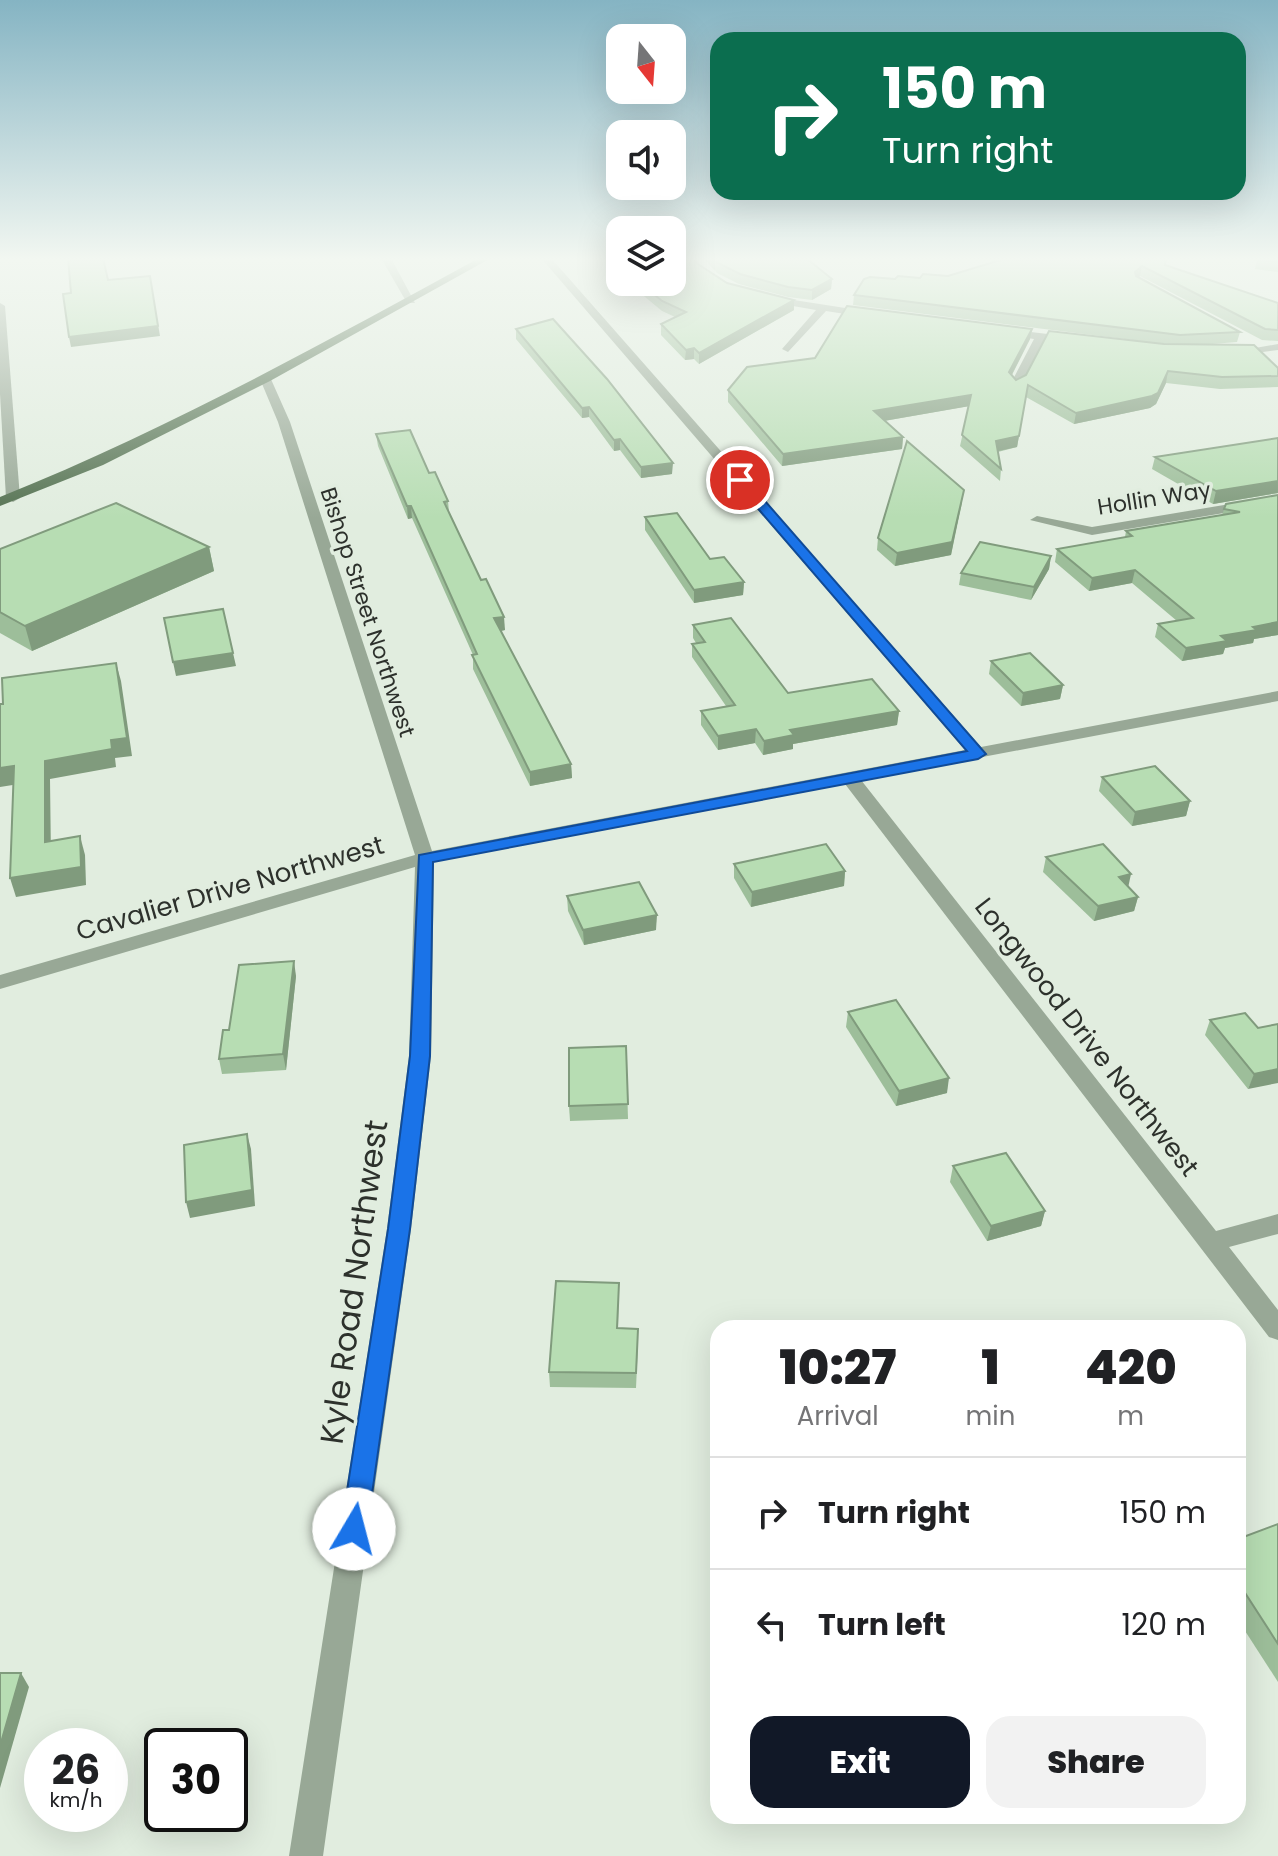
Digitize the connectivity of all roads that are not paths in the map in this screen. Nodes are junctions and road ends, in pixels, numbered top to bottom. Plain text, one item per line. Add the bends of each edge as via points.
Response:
1 (1, 345) edge
2 (330, 345) edge
3 (621, 345) edge
4 (792, 345) edge
5 (1037, 345) edge
6 (1255, 345) edge
7 (1278, 347) edge
8 (788, 349) dead end
9 (1265, 350) junction
10 (1219, 353) edge
11 (1278, 357) edge
12 (266, 379) junction
13 (1016, 385) edge
14 (6, 500) edge
15 (1278, 500) edge
16 (1037, 520) dead end
17 (1278, 696) edge
18 (978, 754) junction
19 (851, 779) junction
20 (425, 858) junction
21 (0, 982) edge
22 (1278, 1224) edge
23 (1211, 1242) junction
24 (1278, 1329) edge
25 (306, 1856) edge

1 - 14 street
2 - 12 main road
3 - 18 street
4 - 8 street
5 - 13 street
6 - 9 street
7 - 9 street
9 - 10 street
9 - 11 street
12 - 14 main road via 98,462
12 - 20 street, Bishop Street Northwest
15 - 16 street, Hollin Way via 1092,531
17 - 18 street, Cavalier Drive Northwest
18 - 19 street, Cavalier Drive Northwest
19 - 20 street, Cavalier Drive Northwest
19 - 23 street, Longwood Drive Northwest
20 - 21 street, Cavalier Drive Northwest
20 - 25 street, Kyle Road Northwest via 420,1056
22 - 23 street
23 - 24 street, Longwood Drive Northwest

